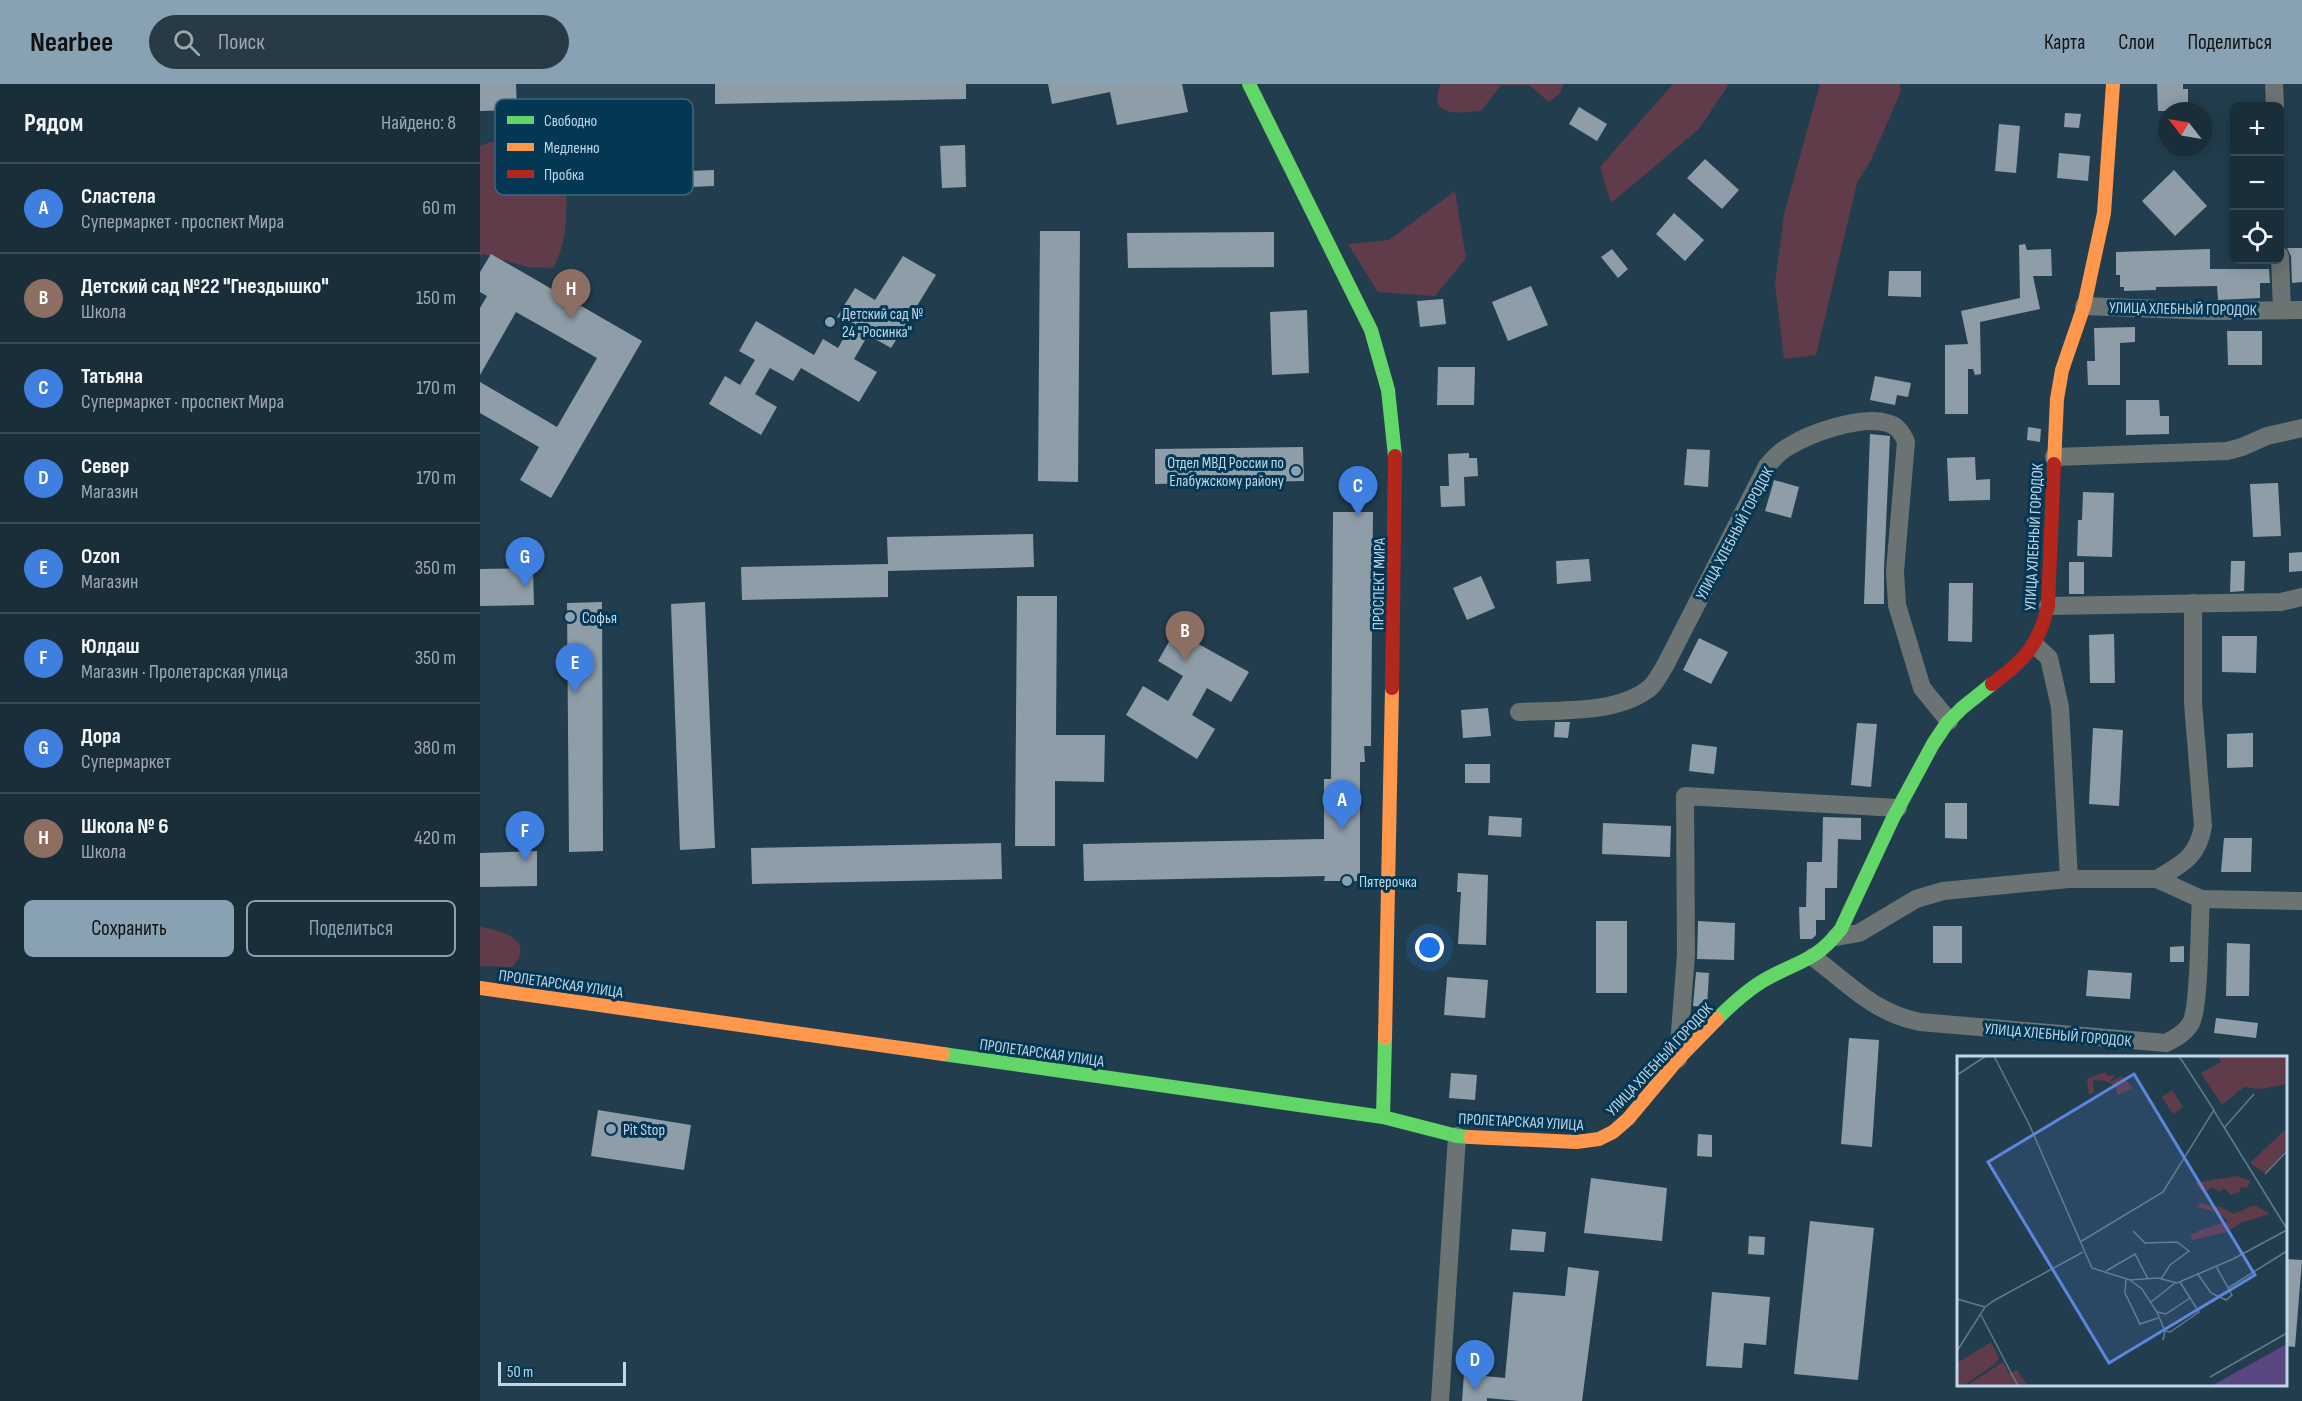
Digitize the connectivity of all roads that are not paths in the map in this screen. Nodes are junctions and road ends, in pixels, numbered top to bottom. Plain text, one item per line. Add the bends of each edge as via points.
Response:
1 (1249, 84) edge
2 (2113, 84) edge
3 (2274, 84) edge
4 (2275, 102) edge
5 (2280, 264) edge
6 (2084, 306) junction
7 (2282, 310) junction
8 (2302, 310) edge
9 (2302, 428) edge
10 (2054, 457) junction
11 (2302, 597) edge
12 (2193, 603) junction
13 (2048, 606) junction
14 (2035, 645) junction
15 (1519, 712) dead end
16 (1949, 721) junction
17 (1898, 808) junction
18 (2069, 879) junction
19 (2157, 879) junction
20 (2201, 899) junction
21 (2302, 901) edge
22 (1836, 937) junction
23 (1813, 957) junction
24 (480, 988) edge
25 (1678, 1059) junction
26 (1383, 1117) junction
27 (1457, 1136) junction
28 (1599, 1139) joint
29 (1440, 1401) edge

1 - 26 street, ПРОСПЕКТ МИРА via 1371,330 1382,357 1392,417 1396,495
2 - 6 street, УЛИЦА ХЛЕБНЫЙ ГОРОДОК via 2104,213
3 - 4 street
5 - 7 street
6 - 7 street, УЛИЦА ХЛЕБНЫЙ ГОРОДОК
6 - 10 street, УЛИЦА ХЛЕБНЫЙ ГОРОДОК via 2062,370
7 - 8 street, УЛИЦА ХЛЕБНЫЙ ГОРОДОК
9 - 10 street, УЛИЦА ХЛЕБНЫЙ ГОРОДОК via 2227,451
10 - 13 street, УЛИЦА ХЛЕБНЫЙ ГОРОДОК
11 - 12 street, УЛИЦА ХЛЕБНЫЙ ГОРОДОК via 2281,602
12 - 13 street, УЛИЦА ХЛЕБНЫЙ ГОРОДОК
12 - 19 street via 2193,704 2203,826 2190,857
13 - 14 street, УЛИЦА ХЛЕБНЫЙ ГОРОДОК
14 - 16 street, УЛИЦА ХЛЕБНЫЙ ГОРОДОК via 2017,666
14 - 18 street via 2049,658 2060,707
15 - 16 street, УЛИЦА ХЛЕБНЫЙ ГОРОДОК via 1580,710 1624,703 1649,690 1772,461 1788,447 1809,437 1850,423 1881,422 1897,428 1906,442 1895,571 1897,605 1922,688
16 - 17 street, УЛИЦА ХЛЕБНЫЙ ГОРОДОК
17 - 22 street, УЛИЦА ХЛЕБНЫЙ ГОРОДОК
17 - 25 street, УЛИЦА ХЛЕБНЫЙ ГОРОДОК via 1684,796 1686,954
18 - 19 street
18 - 22 street via 1943,891 1916,899 1859,933
19 - 20 street
20 - 21 street
20 - 23 street, УЛИЦА ХЛЕБНЫЙ ГОРОДОК via 2195,1012 2186,1030 2166,1043 1900,1018 1871,1003
22 - 23 street, УЛИЦА ХЛЕБНЫЙ ГОРОДОК
23 - 25 street, УЛИЦА ХЛЕБНЫЙ ГОРОДОК via 1750,988
24 - 26 street, ПРОЛЕТАРСКАЯ УЛИЦА
25 - 28 street, УЛИЦА ХЛЕБНЫЙ ГОРОДОК via 1628,1119
26 - 27 street, ПРОЛЕТАРСКАЯ УЛИЦА
27 - 28 street, ПРОЛЕТАРСКАЯ УЛИЦА via 1576,1142
27 - 29 street

